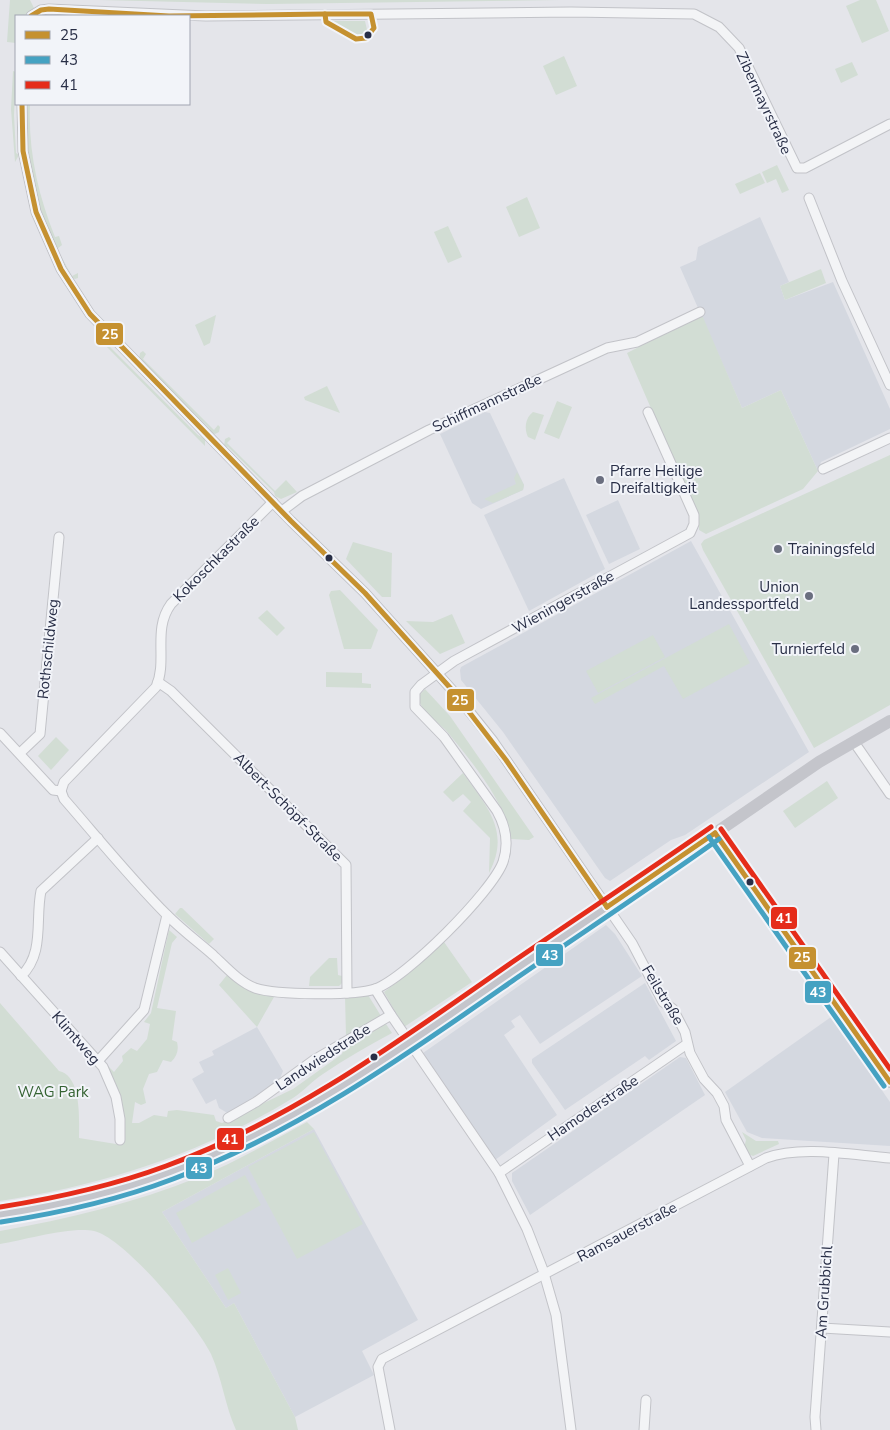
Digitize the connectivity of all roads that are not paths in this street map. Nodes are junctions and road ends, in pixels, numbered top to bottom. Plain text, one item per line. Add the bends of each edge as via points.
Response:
1 (33, 15) edge
2 (153, 15) edge
3 (190, 16) edge
4 (22, 105) edge
5 (890, 124) edge
6 (809, 198) dead end
7 (700, 312) dead end
8 (890, 385) edge
9 (648, 412) dead end
10 (890, 438) edge
11 (823, 469) dead end
12 (274, 502) junction
13 (282, 511) junction
14 (59, 537) dead end
15 (438, 673) junction
16 (158, 682) junction
17 (890, 721) edge
18 (0, 734) edge
19 (854, 742) junction
20 (20, 753) junction
21 (61, 791) junction
22 (890, 794) edge
23 (715, 833) junction
24 (98, 838) junction
25 (607, 906) junction
26 (167, 915) junction
27 (0, 952) edge
28 (21, 976) junction
29 (375, 989) junction
30 (347, 993) junction
31 (391, 1015) junction
32 (410, 1042) junction
33 (687, 1044) junction
34 (98, 1061) junction
35 (890, 1082) edge
36 (228, 1118) dead end
37 (120, 1140) dead end
38 (834, 1154) junction
39 (890, 1158) edge
40 (750, 1166) junction
41 (499, 1172) junction
42 (0, 1215) edge
43 (545, 1276) junction
44 (822, 1328) junction
45 (890, 1332) edge
46 (646, 1400) dead end
47 (390, 1430) edge
48 (571, 1430) edge
49 (644, 1430) edge
50 (816, 1430) edge

1 - 2 street, Zibermayrstraße via 49,9
3 - 5 street, Zibermayrstraße via 694,14 719,27 739,48 797,168 805,168
4 - 12 street, Feilstraße via 23,151 32,199 53,254 80,300 105,332
6 - 8 street via 849,297
7 - 13 street, Schiffmannstraße via 637,342 607,348 429,430 302,496
9 - 15 street, Wieningerstraße via 694,515 690,532 473,650
10 - 11 street
12 - 13 street, Feilstraße
12 - 16 street, Kokoschkastraße via 167,609 161,625
13 - 15 street, Feilstraße via 365,593
14 - 20 street, Rothschildweg via 40,734
15 - 25 street, Feilstraße via 493,741
15 - 29 street via 417,689 413,702 465,764 498,811 506,832 505,855 494,877 446,933 397,978
16 - 21 street via 152,693 64,782
16 - 30 street, Albert-Schöpf-Straße via 171,691 346,865
17 - 19 main road, Landwiedstraße
18 - 20 street
19 - 22 street
19 - 23 main road, Landwiedstraße via 812,766
20 - 21 street via 53,790
21 - 24 street via 64,799
23 - 25 main road, Landwiedstraße
23 - 35 main road
24 - 26 street
24 - 28 street via 41,891 35,950
25 - 32 main road, Landwiedstraße
25 - 33 street, Feilstraße via 638,953 663,1002 673,1009 685,1032
26 - 30 street via 250,985 271,991
26 - 34 street via 144,1010
27 - 28 street, Klimtweg
28 - 34 street, Klimtweg
29 - 30 street
29 - 31 street
31 - 32 street
31 - 36 street, Landwiedstraße via 314,1060
32 - 41 street
32 - 42 main road, Landwiedstraße via 285,1119 200,1161 94,1197
33 - 40 street, Feilstraße via 704,1079 724,1106 726,1120
33 - 41 street, Hamoderstraße
34 - 37 street, Klimtweg via 116,1097
38 - 39 street, Ramsauerstraße
38 - 40 street, Ramsauerstraße via 782,1153
38 - 44 street, Am Grubbichl
40 - 43 street, Ramsauerstraße
41 - 43 street via 528,1229
43 - 47 street, Ramsauerstraße via 382,1359 379,1363
43 - 48 street via 560,1343
44 - 45 street
44 - 50 street, Am Grubbichl
46 - 49 street

